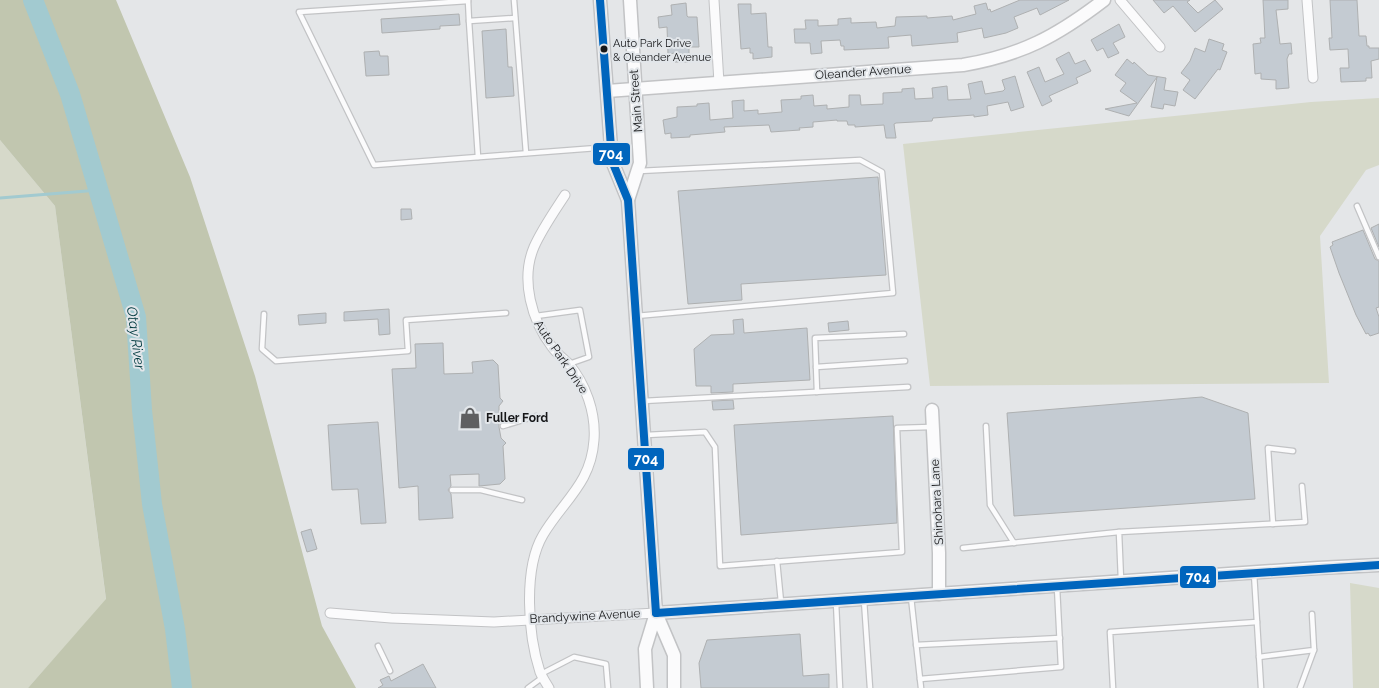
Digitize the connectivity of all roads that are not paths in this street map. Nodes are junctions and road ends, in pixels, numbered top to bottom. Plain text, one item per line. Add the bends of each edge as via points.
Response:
1 (514, 0) edge
2 (600, 0) edge
3 (630, 0) edge
4 (714, 0) edge
5 (1104, 0) edge
6 (1120, 0) edge
7 (1307, 0) edge
8 (468, 1) edge
9 (515, 18) junction
10 (469, 21) junction
11 (1160, 47) dead end
12 (1313, 78) dead end
13 (718, 83) junction
14 (635, 89) junction
15 (607, 91) junction
16 (611, 147) junction
17 (526, 153) junction
18 (478, 157) junction
19 (637, 171) junction
20 (564, 195) dead end
21 (628, 200) junction
22 (1356, 206) dead end
23 (1377, 246) edge
24 (1379, 257) edge
25 (506, 312) dead end
26 (264, 314) dead end
27 (636, 316) junction
28 (534, 317) junction
29 (904, 334) dead end
30 (905, 361) dead end
31 (569, 364) junction
32 (816, 366) junction
33 (908, 387) dead end
34 (817, 392) junction
35 (642, 402) junction
36 (932, 410) dead end
37 (536, 416) dead end
38 (503, 426) dead end
39 (986, 426) dead end
40 (933, 427) junction
41 (644, 436) junction
42 (1293, 451) dead end
43 (1302, 486) dead end
44 (452, 490) dead end
45 (522, 500) dead end
46 (1273, 524) junction
47 (1120, 532) junction
48 (1014, 543) junction
49 (963, 548) dead end
50 (777, 561) junction
51 (1379, 565) edge
52 (1254, 572) junction
53 (1121, 581) junction
54 (1057, 586) junction
55 (939, 594) junction
56 (911, 596) junction
57 (864, 599) junction
58 (836, 600) junction
59 (782, 604) junction
60 (330, 613) dead end
61 (656, 613) junction
62 (1312, 614) dead end
63 (531, 618) junction
64 (1257, 622) junction
65 (1060, 638) junction
66 (916, 645) junction
67 (378, 646) dead end
68 (1314, 650) junction
69 (1259, 657) junction
70 (390, 671) dead end
71 (542, 676) junction
72 (920, 679) junction
73 (528, 688) edge
74 (549, 688) edge
75 (608, 688) edge
76 (647, 688) edge
77 (674, 688) edge
78 (840, 688) edge
79 (870, 688) edge
80 (921, 688) edge
81 (1113, 688) edge
82 (1261, 688) edge
83 (1300, 688) edge

1 - 9 lane
2 - 15 street, Main Street
3 - 14 street, Main Street
4 - 13 street
5 - 13 street, Oleander Avenue via 1060,32 989,60 963,65
6 - 11 street
7 - 12 street
8 - 10 lane
8 - 18 lane via 299,12 374,165
9 - 10 lane
9 - 17 lane
10 - 18 lane
13 - 14 street, Oleander Avenue
14 - 15 street, Oleander Avenue
14 - 19 street, Main Street via 640,163
15 - 16 street, Main Street
16 - 17 lane
16 - 21 street, Main Street via 612,161
17 - 18 lane
19 - 21 street, Main Street
19 - 27 lane via 860,160 882,172 893,294
20 - 28 street, Auto Park Drive via 534,249 529,272
21 - 27 street, Main Street
22 - 23 lane
23 - 24 lane
25 - 26 lane via 406,320 408,352 276,361 262,348
27 - 35 street, Main Street
28 - 31 street, Auto Park Drive via 552,348
28 - 31 lane via 580,310 589,357
29 - 32 lane via 815,338
30 - 32 lane
31 - 63 street, Auto Park Drive via 587,393 593,413 594,440 588,470 538,546 530,574
32 - 34 lane
33 - 34 lane
34 - 35 lane
35 - 41 street, Main Street
36 - 40 street, Shinohara Lane
37 - 38 lane
39 - 48 lane via 990,505
40 - 50 lane via 897,428 902,552
40 - 55 street, Shinohara Lane
41 - 50 lane via 705,432 715,447 720,566
41 - 61 street, Main Street
42 - 46 lane via 1268,448
43 - 46 lane via 1305,522
44 - 45 lane via 481,490
46 - 47 lane
47 - 48 lane
47 - 53 lane
48 - 49 lane
50 - 59 lane
51 - 52 street, Brandywine Avenue
52 - 53 street, Brandywine Avenue
52 - 64 lane
53 - 54 street, Brandywine Avenue
54 - 55 street, Brandywine Avenue
54 - 65 lane
55 - 56 street, Brandywine Avenue
56 - 57 street, Brandywine Avenue
56 - 66 lane
57 - 58 street, Brandywine Avenue
57 - 79 lane
58 - 59 street, Brandywine Avenue
58 - 78 lane
59 - 61 street, Brandywine Avenue
60 - 63 street, Brandywine Avenue via 494,622
61 - 63 street, Brandywine Avenue
61 - 76 street, Main Street via 645,649
61 - 77 street, Main Street via 674,655
62 - 68 lane
63 - 71 street, Auto Park Drive via 534,649
64 - 69 lane
64 - 81 lane via 1110,632
65 - 66 lane
65 - 72 lane via 1061,668
66 - 72 lane
67 - 70 lane
68 - 69 lane
68 - 83 lane
69 - 82 lane
71 - 73 lane
71 - 74 street, Auto Park Drive
71 - 75 lane via 574,657 606,664
72 - 80 lane

